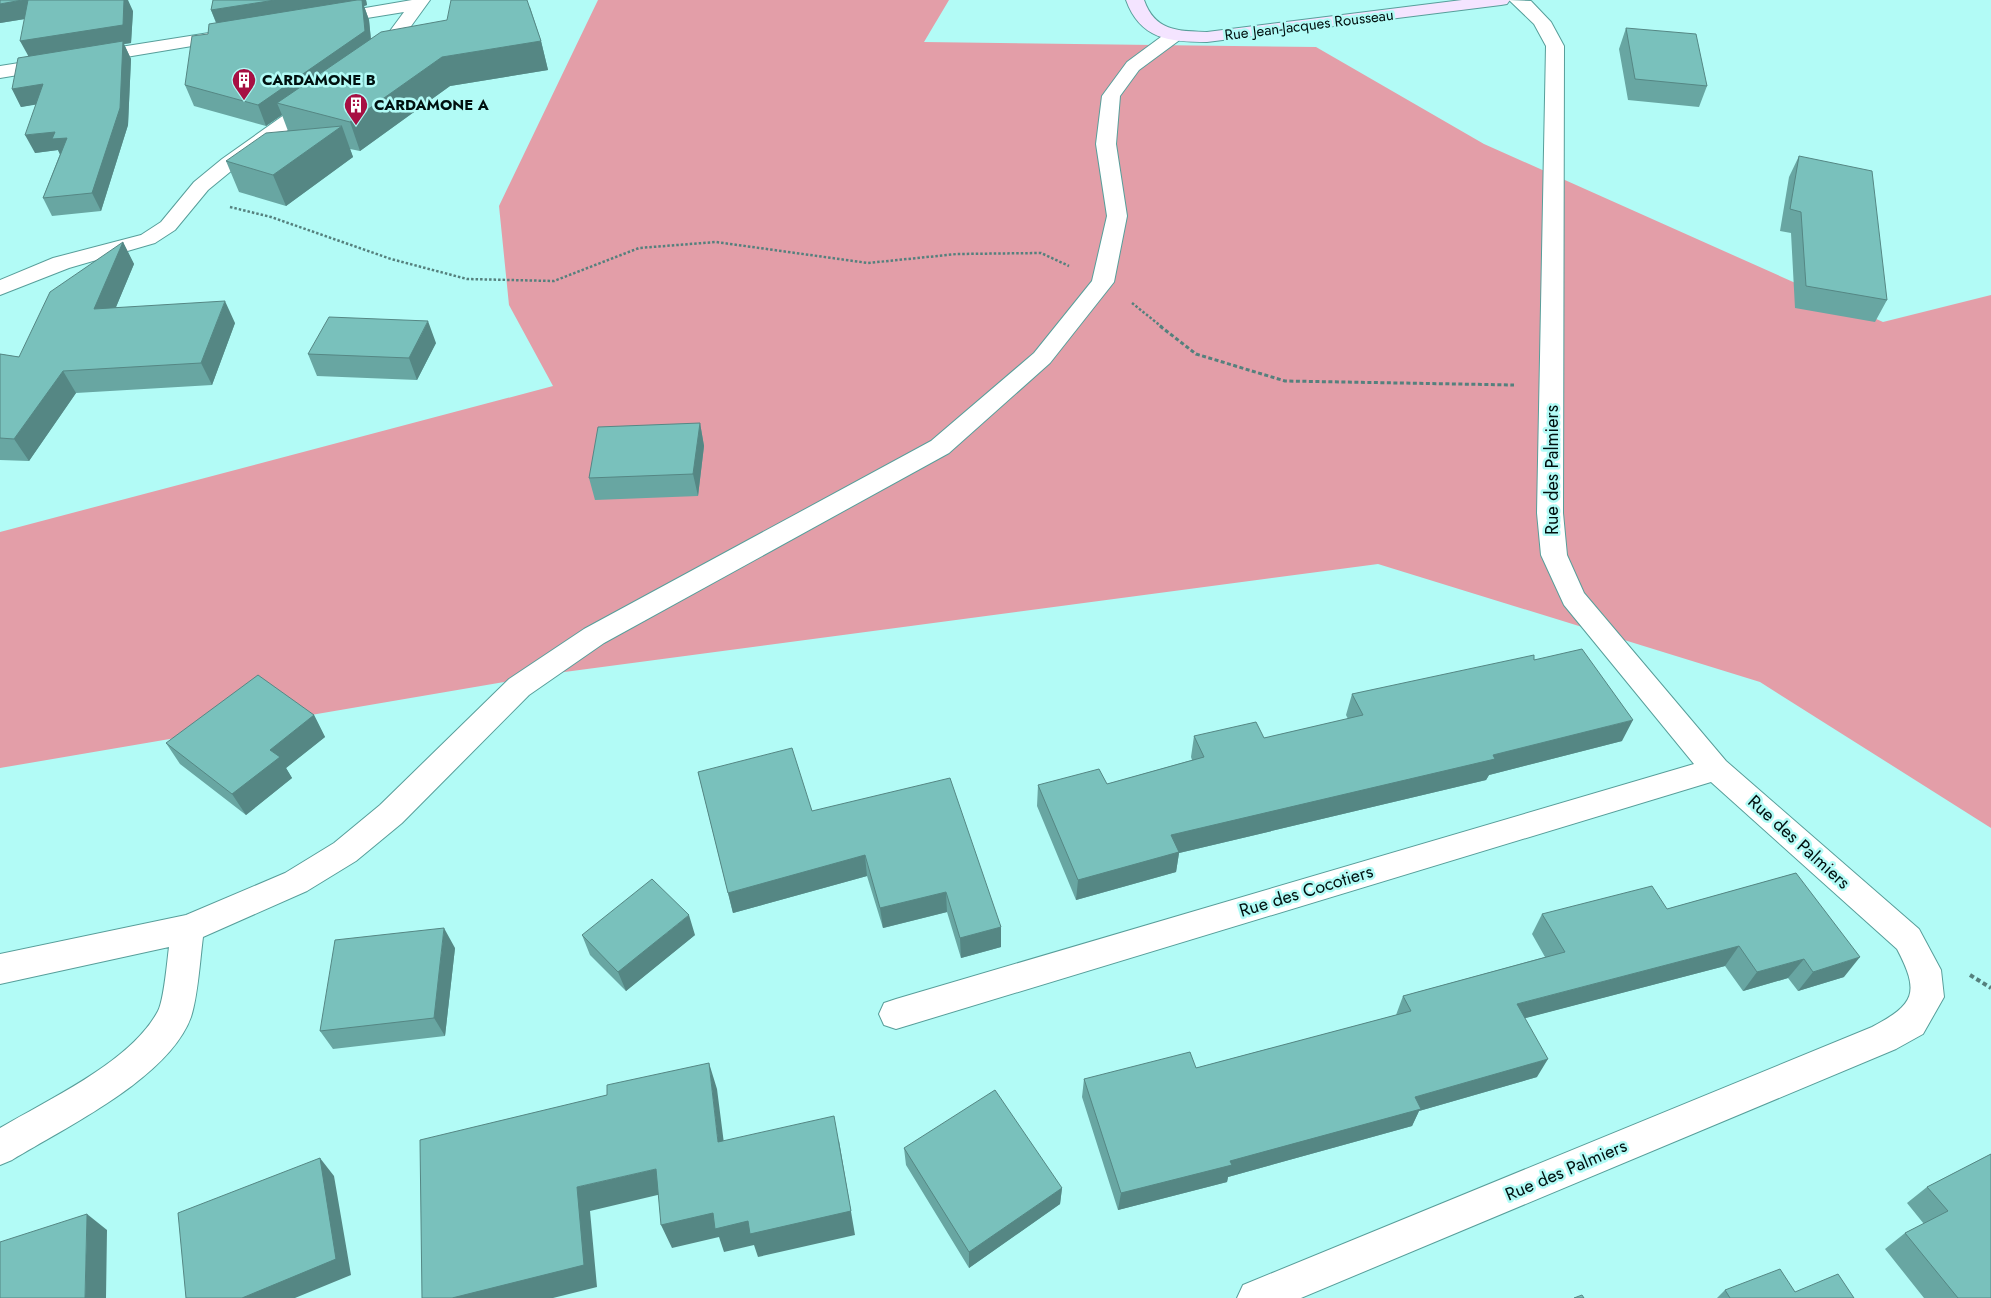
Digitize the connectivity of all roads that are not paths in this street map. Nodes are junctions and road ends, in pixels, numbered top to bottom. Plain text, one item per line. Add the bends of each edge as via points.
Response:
1 (1135, 0) edge
2 (1501, 0) edge
3 (1518, 0) edge
4 (420, 2) edge
5 (312, 22) edge
6 (244, 33) edge
7 (1175, 35) junction
8 (367, 66) edge
9 (0, 72) edge
10 (334, 89) edge
11 (0, 288) edge
12 (1716, 768) junction
13 (188, 928) junction
14 (0, 969) edge
15 (896, 1014) dead end
16 (0, 1148) edge
17 (1256, 1298) edge

1 - 7 main road, Rue Jean-Jacques Rousseau via 1137,11 1150,27
2 - 7 main road, Rue Jean-Jacques Rousseau via 1236,35 1201,38
3 - 12 street, Rue des Palmiers via 1549,29 1555,46 1550,513 1554,555 1573,598
4 - 5 street
4 - 8 street via 383,55
6 - 9 street
7 - 13 street via 1133,66 1111,96 1106,144 1117,216 1103,282 1042,358 940,447 562,656 520,687 391,814 345,852 296,882
10 - 11 street via 229,163 201,186 168,226 148,239 61,263
12 - 15 street, Rue des Cocotiers
12 - 17 street, Rue des Palmiers via 1908,939 1925,970 1928,997 1911,1023 1884,1038
13 - 14 street
13 - 16 street via 175,1015 152,1047 122,1074

